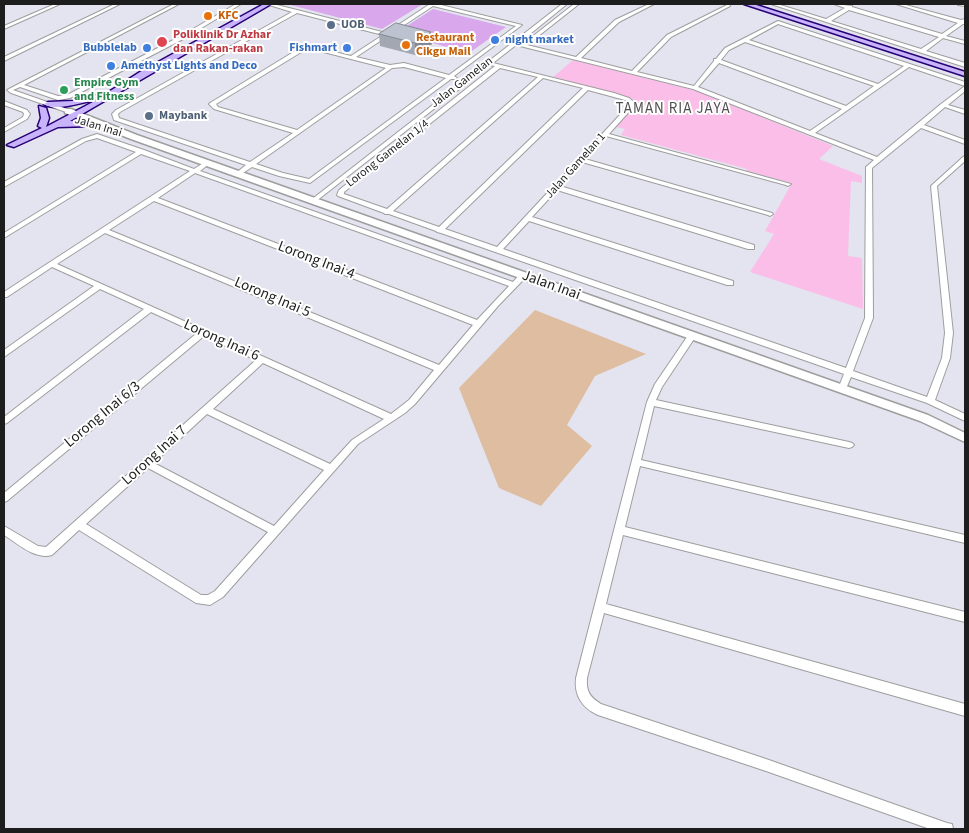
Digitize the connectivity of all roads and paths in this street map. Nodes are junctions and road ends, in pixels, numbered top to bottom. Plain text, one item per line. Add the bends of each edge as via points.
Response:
1 (58, 4) edge
2 (118, 4) edge
3 (177, 4) edge
4 (239, 4) edge
5 (268, 4) edge
6 (432, 4) edge
7 (565, 4) edge
8 (577, 4) edge
9 (652, 4) edge
10 (747, 4) edge
11 (773, 4) edge
12 (836, 4) edge
13 (856, 4) edge
14 (898, 4) edge
15 (960, 4) edge
16 (728, 5) dead end
17 (965, 5) edge
18 (849, 8) junction
19 (297, 11) junction
20 (827, 21) junction
21 (964, 22) edge
22 (4, 28) edge
23 (194, 31) junction
24 (386, 34) junction
25 (943, 36) junction
26 (745, 40) junction
27 (514, 43) junction
28 (965, 43) edge
29 (524, 45) junction
30 (190, 48) junction
31 (922, 51) junction
32 (352, 57) junction
33 (578, 58) junction
34 (4, 59) edge
35 (716, 60) junction
36 (488, 63) junction
37 (965, 65) edge
38 (499, 66) junction
39 (907, 66) junction
40 (390, 67) junction
41 (634, 72) junction
42 (965, 74) edge
43 (542, 76) junction
44 (450, 77) junction
45 (466, 80) junction
46 (19, 85) junction
47 (878, 86) junction
48 (965, 86) edge
49 (588, 88) junction
50 (695, 88) junction
51 (7, 92) edge
52 (100, 98) junction
53 (4, 103) edge
54 (944, 105) junction
55 (45, 106) junction
56 (846, 108) junction
57 (965, 112) edge
58 (68, 114) junction
59 (89, 122) junction
60 (919, 125) junction
61 (45, 127) junction
62 (4, 130) edge
63 (296, 132) junction
64 (811, 133) junction
65 (604, 134) junction
66 (965, 142) edge
67 (7, 147) edge
68 (142, 151) junction
69 (965, 158) edge
70 (877, 159) junction
71 (581, 160) junction
72 (207, 163) junction
73 (251, 164) junction
74 (196, 170) junction
75 (238, 174) junction
76 (788, 184) dead end
77 (4, 185) edge
78 (556, 187) junction
79 (153, 198) junction
80 (313, 201) junction
81 (387, 213) junction
82 (770, 214) dead end
83 (528, 218) junction
84 (104, 230) junction
85 (439, 232) junction
86 (4, 236) edge
87 (751, 247) dead end
88 (497, 251) junction
89 (51, 264) junction
90 (523, 276) junction
91 (730, 283) dead end
92 (514, 285) junction
93 (99, 286) junction
94 (4, 295) edge
95 (150, 309) junction
96 (478, 324) junction
97 (203, 333) junction
98 (692, 336) junction
99 (4, 354) edge
100 (262, 360) junction
101 (440, 369) junction
102 (848, 373) junction
103 (842, 389) junction
104 (930, 401) junction
105 (651, 402) junction
106 (206, 410) junction
107 (391, 418) junction
108 (965, 418) edge
109 (4, 421) edge
110 (965, 438) edge
111 (849, 445) dead end
112 (636, 462) junction
113 (146, 463) junction
114 (331, 469) junction
115 (4, 498) edge
116 (78, 524) junction
117 (4, 530) edge
118 (619, 530) junction
119 (275, 531) junction
120 (965, 539) edge
121 (210, 600) joint
122 (600, 607) junction
123 (965, 616) edge
124 (965, 710) edge
125 (947, 829) edge

1 - 22 street
2 - 34 street
3 - 46 street
4 - 23 street
5 - 19 street
5 - 30 main road
6 - 24 street
6 - 44 street via 520,25
7 - 27 street, Jalan Gamelan
8 - 29 street
9 - 33 street via 617,21
10 - 42 main road
11 - 20 street
12 - 18 street
13 - 18 street
14 - 21 street
15 - 17 street
16 - 41 street via 672,34
18 - 20 street
18 - 25 street
19 - 24 street
19 - 73 street via 115,114 117,120
20 - 31 street
21 - 25 street
23 - 30 street
23 - 46 street via 68,97 58,98
24 - 32 street
25 - 28 street
25 - 31 street
26 - 35 street via 727,49
26 - 39 street via 778,22
26 - 47 street
27 - 29 street
27 - 36 street, Jalan Gamelan
29 - 33 street
30 - 52 main road
31 - 37 street
32 - 40 street
32 - 63 street via 305,47 212,104 216,108
33 - 41 street
35 - 50 street
35 - 56 street
36 - 38 street, Jalan Gamelan 1
36 - 45 street, Jalan Gamelan
38 - 43 street, Jalan Gamelan 1
38 - 81 street, Lorong Gamelan 1/4 via 340,194
39 - 47 street
39 - 48 street
40 - 44 street via 404,65
40 - 63 street
41 - 50 street
43 - 49 street, Jalan Gamelan 1
43 - 81 street
44 - 45 street
44 - 73 street via 312,180 303,181
45 - 80 street, Jalan Gamelan
46 - 51 street
47 - 56 street
48 - 54 street
49 - 65 street, Jalan Gamelan 1 via 632,102
49 - 85 street
50 - 64 street
51 - 55 street
52 - 55 main road
52 - 58 main road
52 - 59 main road via 89,110
53 - 62 street via 28,114
54 - 57 street
54 - 60 street
55 - 58 street
55 - 61 main road
56 - 64 street
58 - 59 street, Jalan Inai
58 - 61 main road
59 - 61 main road
59 - 72 street, Jalan Inai
60 - 66 street
60 - 70 street
61 - 67 main road
63 - 73 street
64 - 70 street
65 - 71 street, Jalan Gamelan 1
65 - 76 street
68 - 74 street
68 - 77 street via 92,136
68 - 86 street
69 - 104 street via 934,186 949,333 946,358
70 - 102 street via 868,169 869,318
71 - 78 street, Jalan Gamelan 1
71 - 82 street
72 - 74 street
72 - 75 street, Jalan Inai
73 - 75 street
74 - 79 street
74 - 92 street
75 - 80 street, Jalan Inai
78 - 83 street, Jalan Gamelan 1
78 - 87 street
79 - 84 street
79 - 96 street, Lorong Inai 4
80 - 90 street, Jalan Inai
81 - 85 street, Lorong Gamelan 1/4
83 - 88 street, Jalan Gamelan 1
83 - 91 street
84 - 89 street
84 - 101 street, Lorong Inai 5
85 - 88 street, Lorong Gamelan 1/4
88 - 102 street, Lorong Gamelan 1/4
89 - 93 street, Lorong Inai 6
89 - 94 street
90 - 92 street
90 - 98 street, Jalan Inai
92 - 96 street
93 - 95 street, Lorong Inai 6
93 - 99 street
95 - 97 street, Lorong Inai 6
95 - 109 street
96 - 101 street
97 - 100 street, Lorong Inai 6
97 - 115 street, Lorong Inai 6/3
98 - 103 street, Jalan Inai
98 - 105 street
100 - 106 street, Lorong Inai 7
100 - 107 street, Lorong Inai 6
101 - 107 street via 407,407
102 - 103 street
102 - 104 street, Lorong Gamelan 1/4
103 - 110 street, Jalan Inai via 924,418
104 - 108 street, Lorong Gamelan 1/4
105 - 111 street
105 - 112 street
106 - 113 street, Lorong Inai 7
106 - 114 street
107 - 114 street via 355,442
112 - 118 street
112 - 120 street
113 - 116 street, Lorong Inai 7
113 - 119 street
114 - 119 street
116 - 117 street, Lorong Inai 7 via 48,552 36,550
116 - 121 street via 200,600
118 - 122 street
118 - 123 street
119 - 121 street
122 - 124 street
122 - 125 street via 581,689 581,695 589,705

